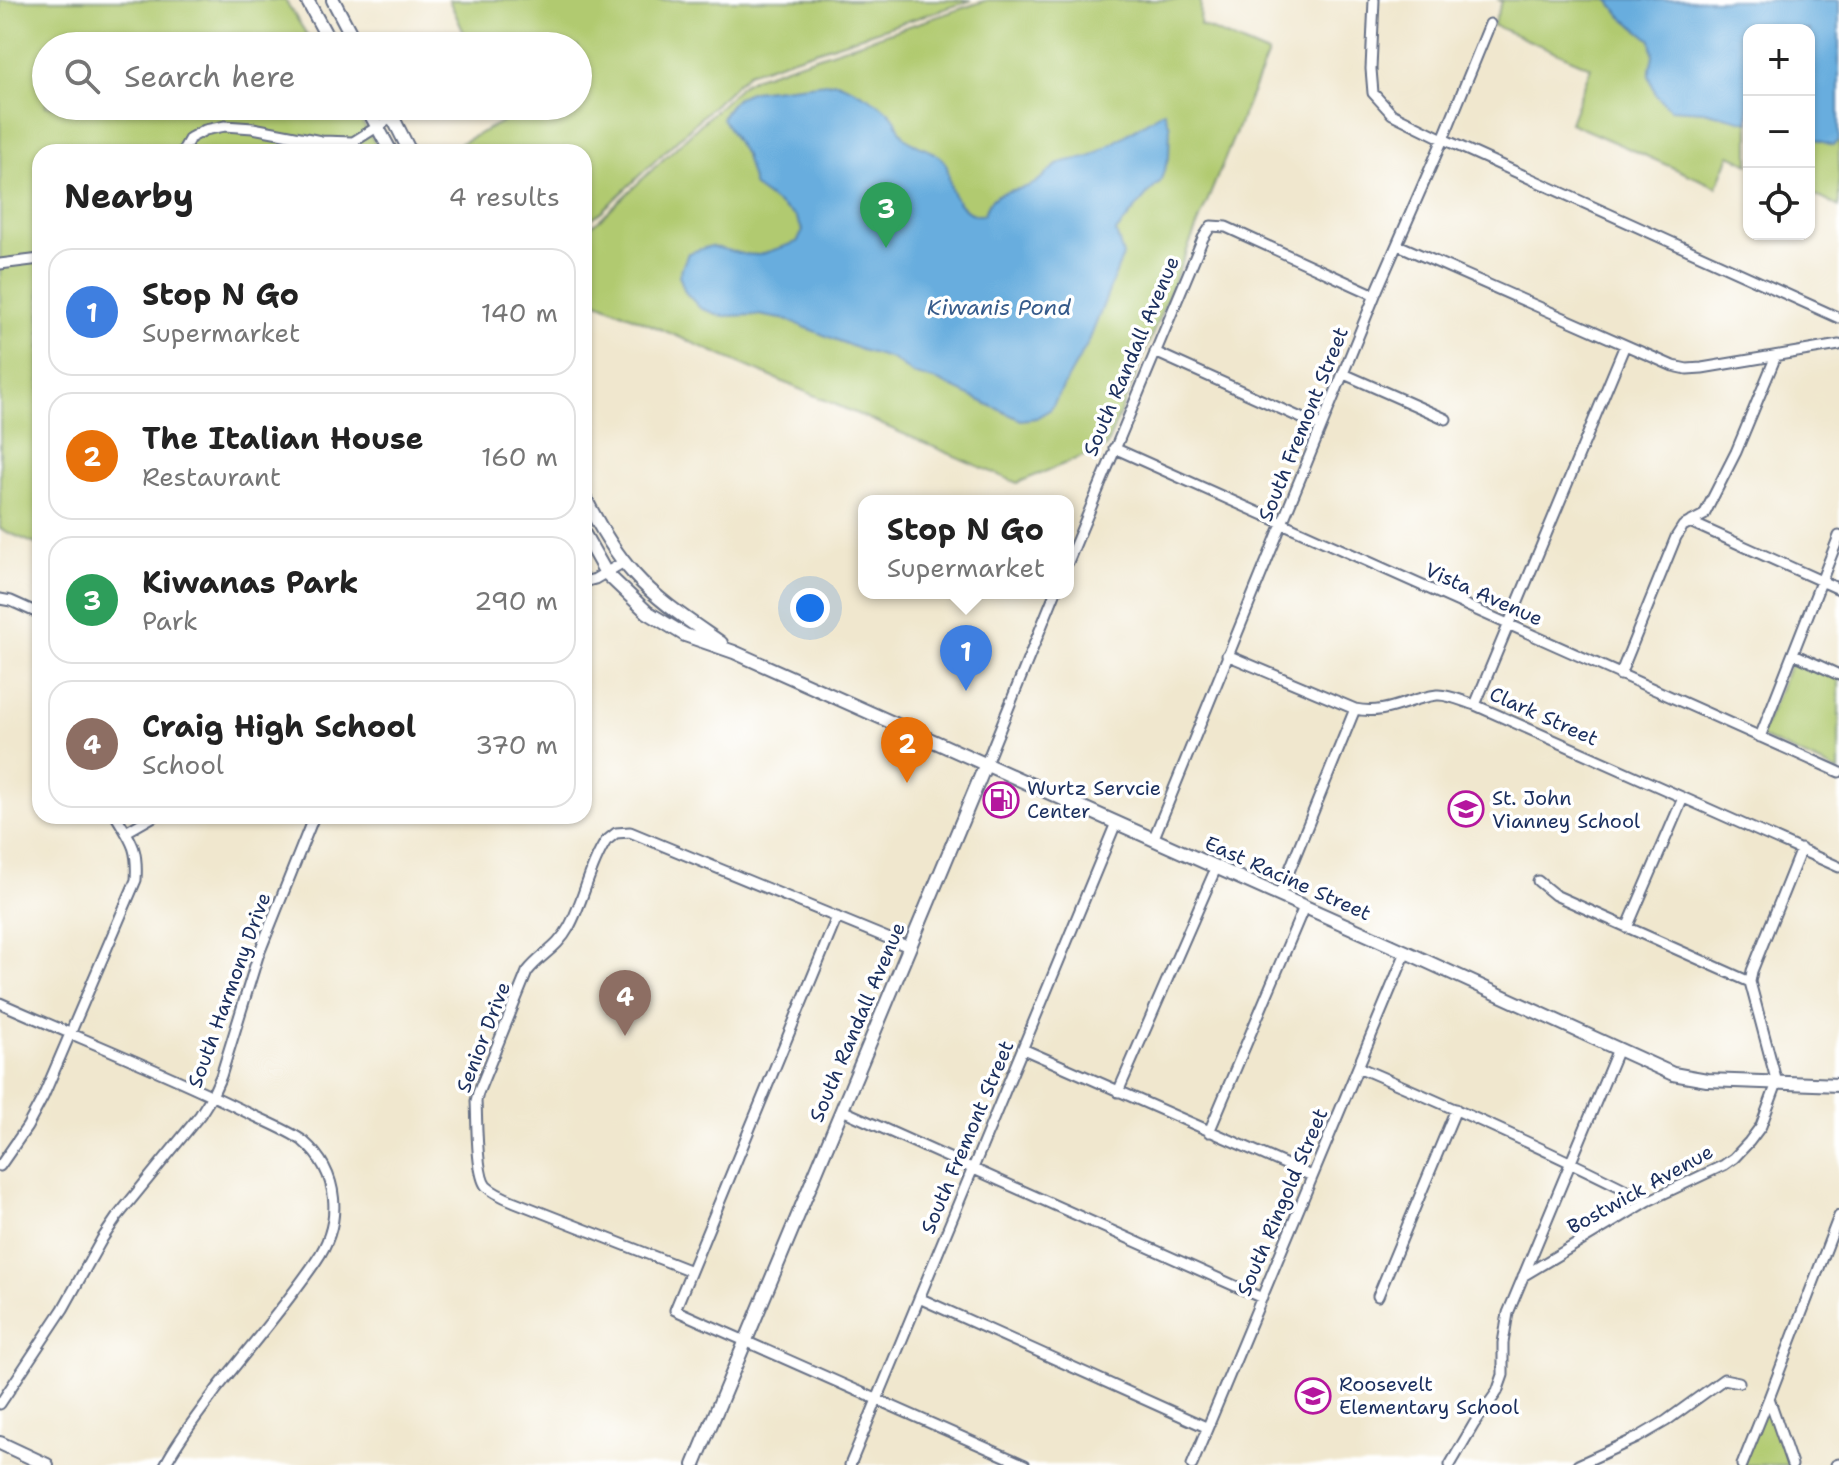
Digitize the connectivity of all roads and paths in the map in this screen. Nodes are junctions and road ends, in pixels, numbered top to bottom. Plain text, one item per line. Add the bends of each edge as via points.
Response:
1 (307, 0) edge
2 (333, 0) edge
3 (1374, 0) edge
4 (1490, 24) dead end
5 (324, 32) edge
6 (350, 32) edge
7 (374, 120) edge
8 (383, 120) edge
9 (394, 120) edge
10 (378, 127) junction
11 (1443, 139) junction
12 (187, 144) edge
13 (387, 144) edge
14 (406, 144) edge
15 (1398, 245) junction
16 (32, 260) edge
17 (0, 264) edge
18 (1375, 295) junction
19 (1839, 318) edge
20 (1625, 345) junction
21 (1839, 345) edge
22 (1155, 352) junction
23 (1776, 356) junction
24 (1344, 374) junction
25 (1446, 419) dead end
26 (1321, 427) junction
27 (1114, 448) junction
28 (592, 511) edge
29 (1690, 522) junction
30 (1283, 523) junction
31 (1839, 536) edge
32 (1074, 547) edge
33 (592, 548) edge
34 (624, 562) junction
35 (606, 573) junction
36 (592, 579) edge
37 (1821, 581) junction
38 (1839, 589) edge
39 (0, 599) edge
40 (1053, 599) edge
41 (32, 610) edge
42 (1509, 625) junction
43 (734, 652) junction
44 (1794, 654) junction
45 (1227, 655) junction
46 (1620, 675) junction
47 (1839, 675) edge
48 (1475, 705) junction
49 (1355, 709) junction
50 (1760, 737) junction
51 (985, 766) junction
52 (1839, 772) edge
53 (1683, 798) junction
54 (1116, 823) junction
55 (121, 824) edge
56 (140, 824) edge
57 (311, 824) edge
58 (126, 832) junction
59 (1153, 840) junction
60 (1801, 849) junction
61 (1839, 867) edge
62 (1216, 868) junction
63 (1538, 881) dead end
64 (1279, 896) junction
65 (1304, 907) junction
66 (837, 917) junction
67 (1627, 928) junction
68 (909, 947) junction
69 (1406, 952) junction
70 (1750, 982) junction
71 (0, 1003) edge
72 (70, 1034) junction
73 (1023, 1049) junction
74 (1618, 1049) junction
75 (1358, 1067) junction
76 (1777, 1083) junction
77 (1839, 1085) edge
78 (1118, 1092) junction
79 (212, 1096) junction
80 (1456, 1109) junction
81 (842, 1110) junction
82 (1209, 1132) junction
83 (1571, 1161) junction
84 (0, 1166) edge
85 (973, 1168) junction
86 (1312, 1176) junction
87 (1648, 1201) junction
88 (1839, 1216) edge
89 (691, 1271) junction
90 (1523, 1276) junction
91 (1378, 1296) dead end
92 (919, 1298) junction
93 (1262, 1298) junction
94 (746, 1340) junction
95 (1739, 1382) dead end
96 (1769, 1398) junction
97 (878, 1399) junction
98 (0, 1404) edge
99 (1206, 1427) junction
100 (0, 1443) edge
101 (1454, 1464) edge
102 (47, 1465) edge
103 (165, 1465) edge
104 (694, 1465) edge
105 (850, 1465) edge
106 (1025, 1465) edge
107 (1192, 1465) edge
108 (1578, 1465) edge
109 (1742, 1465) edge
110 (1792, 1465) edge

1 - 5 main road
2 - 6 main road
3 - 11 street via 1373,93 1392,114
4 - 11 street, South Fremont Street
7 - 10 main road
8 - 10 street
9 - 14 main road
10 - 12 street via 353,142 340,143 225,126 205,130
10 - 13 main road
11 - 15 street, South Fremont Street
11 - 19 street
15 - 18 street, South Fremont Street
15 - 20 street
16 - 17 street
18 - 22 street, South Randall Avenue via 1226,227 1211,226
18 - 24 street, South Fremont Street
20 - 23 street via 1687,369
20 - 42 street
21 - 23 street
22 - 26 street
22 - 27 street, South Randall Avenue
23 - 29 street via 1704,515
24 - 25 street
24 - 26 street, South Fremont Street
26 - 30 street, South Fremont Street
27 - 30 street, Vista Avenue
27 - 32 street, South Randall Avenue
28 - 34 main road, East Racine Street
29 - 37 street
29 - 46 street via 1676,537
30 - 42 street, Vista Avenue
30 - 45 street, South Fremont Street
31 - 37 street
33 - 35 main road, East Racine Street
34 - 35 street
34 - 43 main road, East Racine Street via 649,590
35 - 36 street
35 - 43 main road, East Racine Street via 667,625
37 - 38 street
37 - 44 street
39 - 41 street
40 - 51 street, South Randall Avenue
42 - 46 street, Vista Avenue
42 - 48 street
43 - 51 main road, East Racine Street
44 - 47 street
44 - 50 street
45 - 49 street, Clark Street
45 - 59 street, South Fremont Street
46 - 50 street, Vista Avenue
48 - 49 street, Clark Street via 1440,694 1383,710
48 - 53 street, Clark Street
49 - 64 street
50 - 52 street, Vista Avenue
51 - 54 main road, East Racine Street
51 - 68 main road, South Randall Avenue
53 - 60 street, Clark Street
53 - 67 street
54 - 59 main road, East Racine Street
54 - 73 street, South Fremont Street
55 - 58 street
56 - 58 street
57 - 79 street, South Harmony Drive via 258,956
58 - 72 street via 137,860 136,880
59 - 62 main road, East Racine Street
60 - 61 street, Clark Street
60 - 70 street
62 - 64 main road, East Racine Street
62 - 78 street
63 - 67 street via 1555,895
64 - 65 main road, East Racine Street
65 - 69 main road, East Racine Street
65 - 82 street
66 - 68 street, Senior Drive
66 - 89 street
66 - 89 street, Senior Drive via 630,832 616,833 602,847 569,927 527,972 515,1001 476,1101 485,1185 515,1202
67 - 70 street
68 - 81 main road, South Randall Avenue
69 - 74 main road, East Racine Street
69 - 75 street, South Ringold Street
70 - 76 street
71 - 72 street
72 - 79 street
72 - 84 street via 35,1113
73 - 78 street
73 - 85 street, South Fremont Street
74 - 76 main road, East Racine Street via 1687,1077
74 - 83 street
75 - 80 street
75 - 86 street, South Ringold Street
76 - 77 main road, East Racine Street
76 - 87 street, Bostwick Avenue via 1761,1126 1734,1158
78 - 82 street
79 - 98 street, South Harmony Drive via 117,1217
79 - 103 street via 301,1140 316,1155 332,1188 334,1222 318,1258 184,1432
80 - 83 street
80 - 91 street
81 - 85 street
81 - 94 main road, South Randall Avenue
82 - 86 street
83 - 87 street
83 - 90 street
85 - 92 street, South Fremont Street
85 - 93 street
86 - 93 street, South Ringold Street
87 - 90 street, Bostwick Avenue
88 - 96 street
89 - 94 street via 675,1310
90 - 101 street via 1504,1326 1503,1375 1497,1392
92 - 97 street, South Fremont Street
92 - 99 street
93 - 99 street, South Ringold Street
94 - 97 street
94 - 104 main road, South Randall Avenue
95 - 108 street via 1724,1379 1666,1421
96 - 109 street
96 - 110 street
97 - 105 street, South Fremont Street
97 - 106 street
99 - 107 street, South Ringold Street
100 - 102 main road

